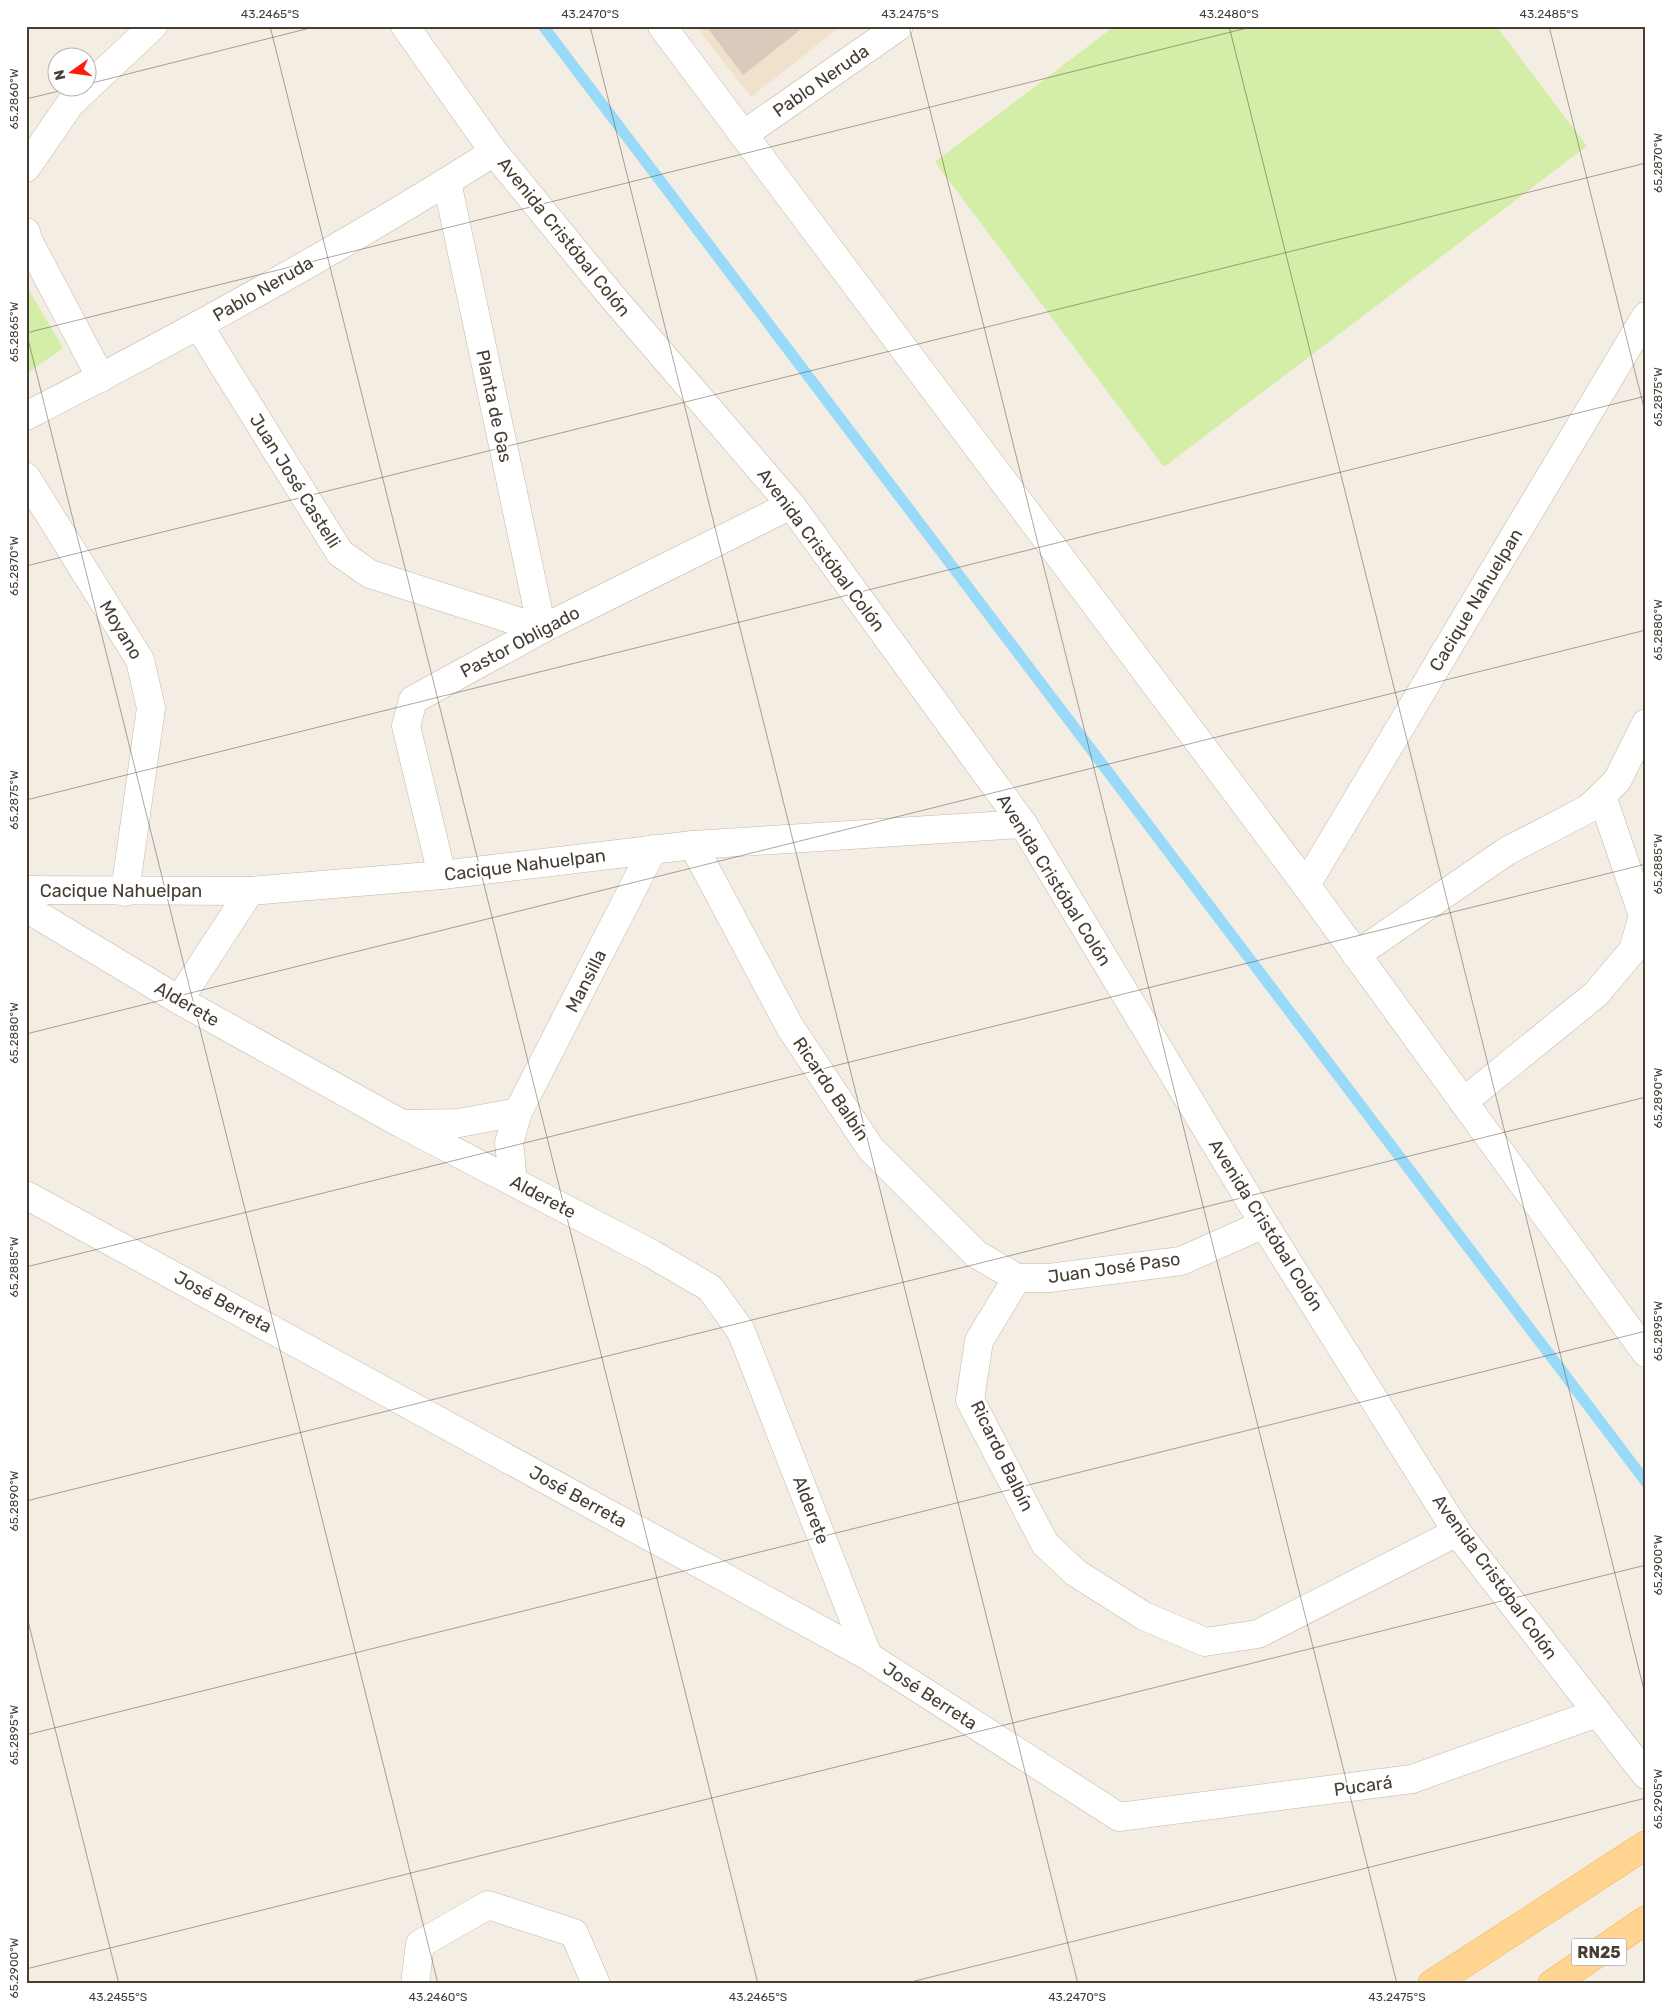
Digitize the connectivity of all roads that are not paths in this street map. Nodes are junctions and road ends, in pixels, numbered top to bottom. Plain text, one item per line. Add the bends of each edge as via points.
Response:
1 (153, 26) edge
2 (405, 26) edge
3 (662, 26) edge
4 (899, 26) edge
5 (98, 77) edge
6 (76, 98) edge
7 (743, 135) junction
8 (494, 152) junction
9 (26, 168) edge
10 (447, 182) junction
11 (26, 232) edge
12 (1646, 316) edge
13 (199, 326) junction
14 (100, 378) junction
15 (26, 416) edge
16 (26, 477) edge
17 (791, 505) junction
18 (542, 629) junction
19 (1646, 723) edge
20 (1602, 796) junction
21 (1023, 824) junction
22 (693, 845) junction
23 (653, 849) junction
24 (442, 876) junction
25 (1306, 885) junction
26 (26, 890) edge
27 (250, 891) junction
28 (124, 892) junction
29 (26, 908) edge
30 (1356, 955) junction
31 (179, 1000) junction
32 (1463, 1102) junction
33 (518, 1112) junction
34 (402, 1124) junction
35 (513, 1181) junction
36 (26, 1194) edge
37 (1264, 1224) junction
38 (1017, 1278) junction
39 (1646, 1353) edge
40 (1457, 1532) junction
41 (868, 1656) junction
42 (1597, 1713) junction
43 (1646, 1775) edge
44 (1119, 1817) joint
45 (1646, 1845) edge
46 (1646, 1920) edge
47 (415, 1984) edge
48 (596, 1984) edge
49 (1432, 1984) edge
50 (1552, 1984) edge

1 - 5 street
2 - 8 street, Avenida Cristóbal Colón
3 - 7 street
4 - 7 street, Pablo Neruda
6 - 9 street
7 - 25 street
8 - 10 street, Pablo Neruda
8 - 17 street, Avenida Cristóbal Colón via 609,293
10 - 13 street, Pablo Neruda
10 - 18 street, Planta de Gas
11 - 14 street
12 - 25 street, Cacique Nahuelpan
13 - 14 street, Pablo Neruda
13 - 18 street, Juan José Castelli via 340,553 370,574
14 - 15 street, Pablo Neruda
16 - 28 street, Moyano via 140,660 151,708
17 - 18 street, Pastor Obligado
17 - 21 street, Avenida Cristóbal Colón
18 - 24 street, Pastor Obligado via 413,700 406,726
19 - 20 street via 1617,781
20 - 30 street via 1588,809 1508,851
20 - 32 street via 1643,916 1633,950 1596,994
21 - 22 street, Cacique Nahuelpan
21 - 37 street, Avenida Cristóbal Colón
22 - 23 street, Cacique Nahuelpan
22 - 38 street, Ricardo Balbín via 790,1027 871,1148 976,1254
23 - 24 street, Cacique Nahuelpan
23 - 33 street, Mansilla
24 - 27 street, Cacique Nahuelpan
25 - 30 street
26 - 28 street, Cacique Nahuelpan
27 - 28 street, Cacique Nahuelpan
27 - 31 street
29 - 31 street, Alderete
30 - 32 street
31 - 34 street, Alderete
32 - 39 street
33 - 34 street via 459,1123
33 - 35 street, Mansilla via 510,1143
34 - 35 street, Alderete
35 - 41 street, Alderete via 710,1288 741,1331
36 - 41 street, José Berreta
37 - 38 street, Juan José Paso via 1181,1262 1049,1278
37 - 40 street, Avenida Cristóbal Colón
38 - 40 street, Ricardo Balbín via 979,1341 970,1400 1045,1544 1076,1573 1144,1616 1206,1642 1258,1634
40 - 42 street, Avenida Cristóbal Colón
41 - 44 street, José Berreta
42 - 43 street, Avenida Cristóbal Colón
42 - 44 street, Pucará via 1412,1779
45 - 49 main road
46 - 50 main road, RN25
47 - 48 street via 420,1944 488,1905 574,1932

